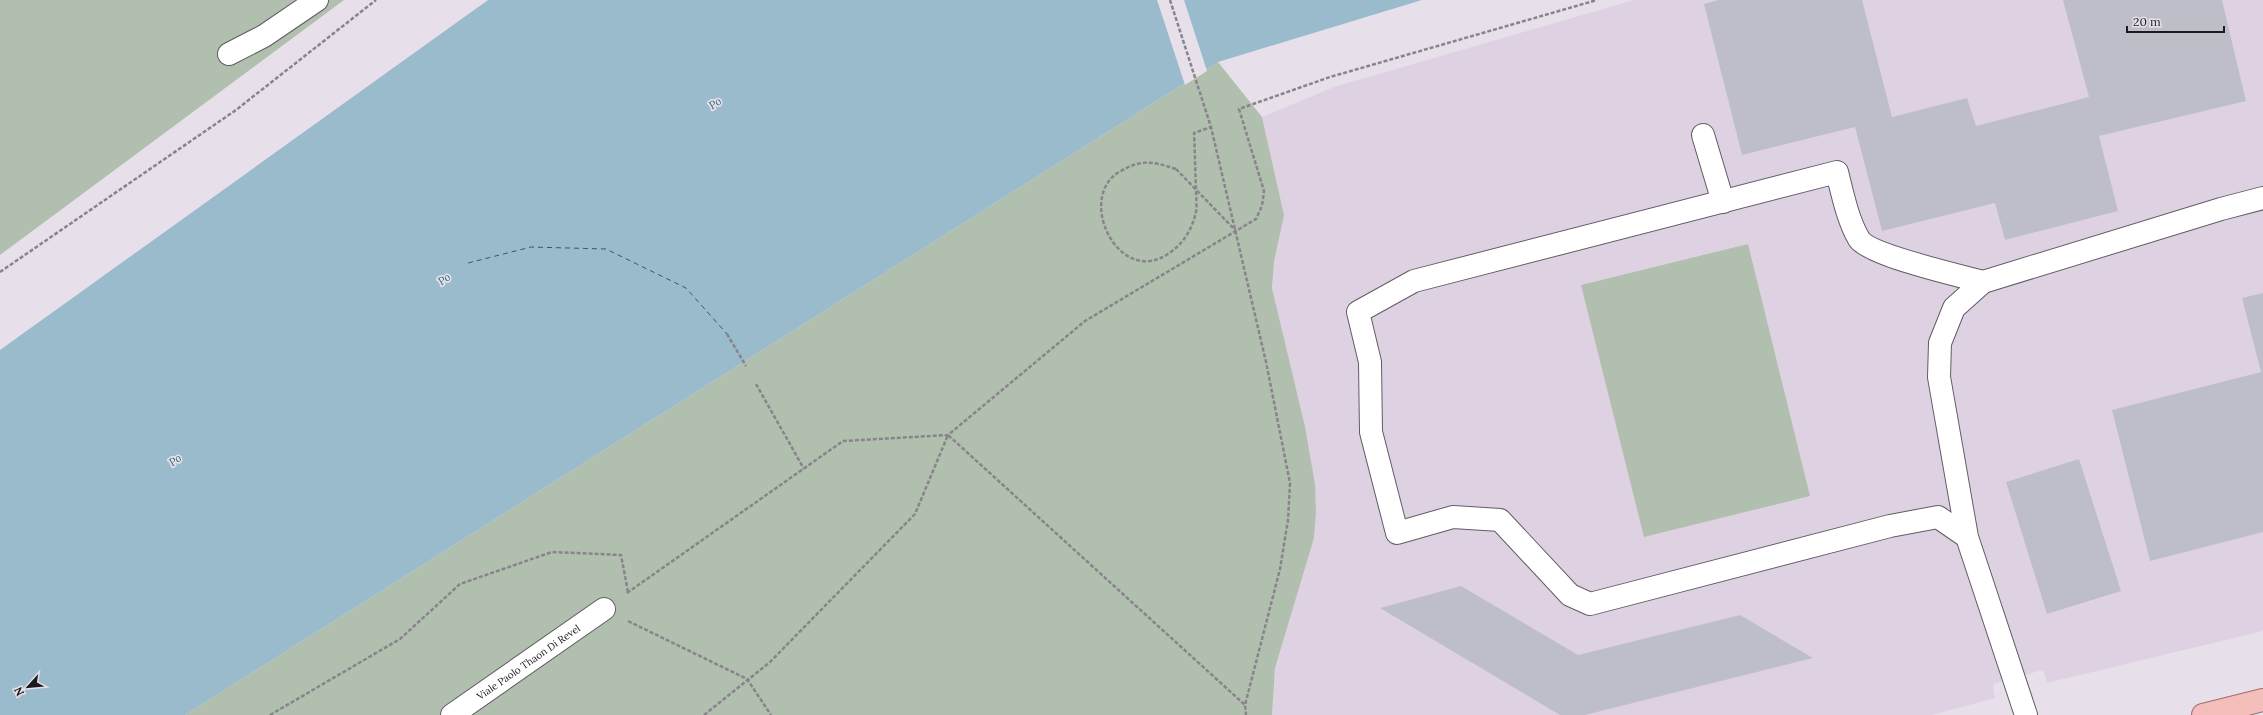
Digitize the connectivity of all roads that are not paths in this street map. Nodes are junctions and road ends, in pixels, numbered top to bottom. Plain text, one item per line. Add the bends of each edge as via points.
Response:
1 (318, 0) edge
2 (229, 54) dead end
3 (1703, 135) dead end
4 (2263, 198) edge
5 (1723, 202) junction
6 (1983, 282) junction
7 (1967, 537) junction
8 (604, 609) road end
9 (2263, 700) edge
10 (452, 715) edge
11 (2026, 715) edge
12 (2203, 715) edge

1 - 2 street via 264,36
3 - 5 street
4 - 6 street via 2221,208
5 - 6 street via 1837,172 1859,240 1886,255
5 - 7 street via 1414,281 1358,312 1370,362 1371,432 1397,533 1453,517 1500,520 1570,595 1590,604 1890,526 1938,517
6 - 7 street via 1954,308 1940,343 1939,377
7 - 11 street
8 - 10 street, Viale Paolo Thaon Di Revel
9 - 12 main road

